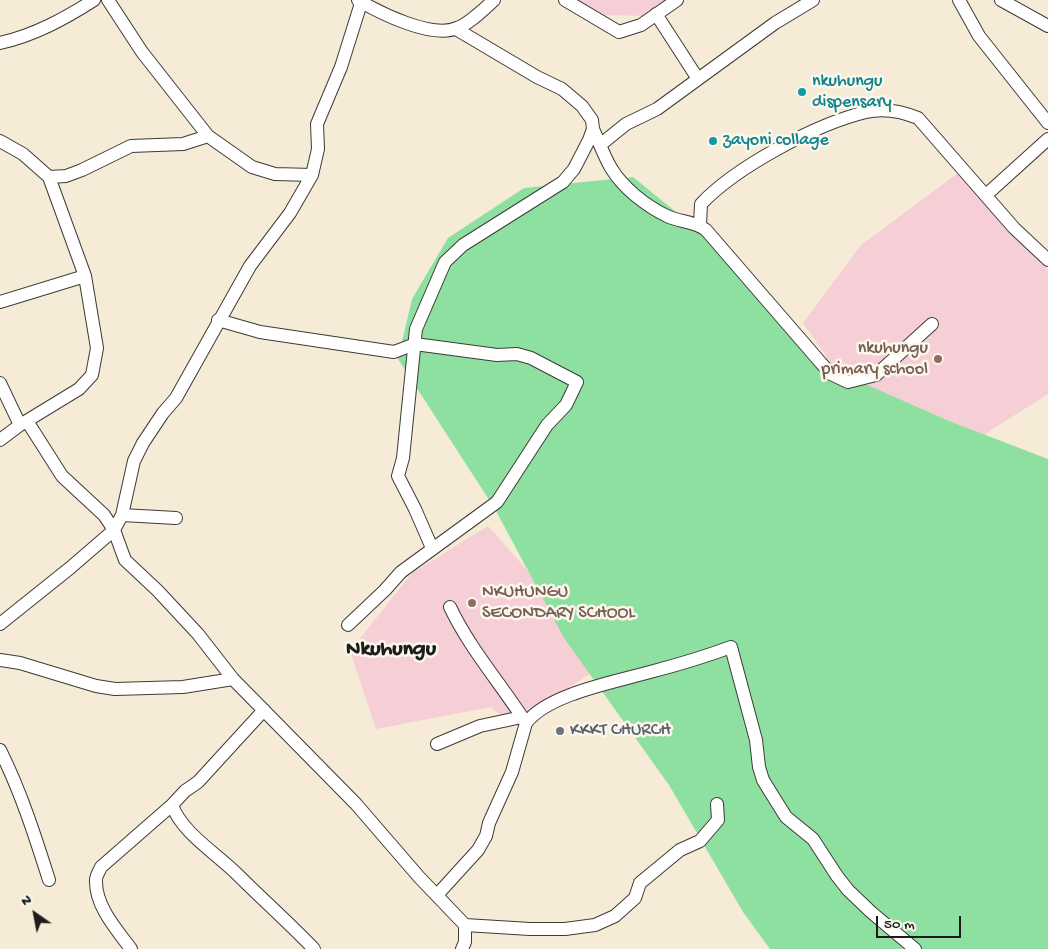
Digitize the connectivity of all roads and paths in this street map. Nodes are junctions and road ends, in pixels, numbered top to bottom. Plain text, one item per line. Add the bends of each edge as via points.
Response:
1 (94, 0) edge
2 (108, 0) edge
3 (494, 0) edge
4 (565, 0) edge
5 (677, 0) edge
6 (813, 0) edge
7 (959, 0) edge
8 (1001, 0) edge
9 (360, 1) edge
10 (656, 14) junction
11 (1048, 26) edge
12 (456, 29) junction
13 (0, 43) edge
14 (698, 80) junction
15 (1048, 123) edge
16 (593, 129) junction
17 (208, 136) junction
18 (1048, 139) edge
19 (0, 141) edge
20 (600, 145) junction
21 (312, 175) junction
22 (49, 177) junction
23 (986, 195) junction
24 (700, 225) junction
25 (1048, 260) edge
26 (85, 276) junction
27 (0, 302) edge
28 (218, 320) junction
29 (932, 324) dead end
30 (415, 344) junction
31 (0, 383) edge
32 (24, 423) junction
33 (0, 440) edge
34 (122, 515) junction
35 (176, 518) dead end
36 (114, 530) junction
37 (432, 548) junction
38 (450, 607) dead end
39 (0, 624) edge
40 (348, 625) dead end
41 (0, 660) edge
42 (234, 679) junction
43 (264, 710) junction
44 (524, 720) junction
45 (437, 744) dead end
46 (0, 750) edge
47 (718, 804) dead end
48 (172, 805) junction
49 (49, 880) dead end
50 (437, 895) junction
51 (465, 925) junction
52 (132, 949) edge
53 (314, 949) edge
54 (462, 949) edge
55 (915, 949) edge

1 - 13 street via 52,25
2 - 17 street via 142,52
3 - 12 street
4 - 10 street via 619,32 640,25
5 - 10 street
6 - 14 street via 775,23
7 - 15 street via 979,36
8 - 11 street
9 - 12 street via 410,26
9 - 21 street via 341,68 317,124 318,149
10 - 14 street
12 - 16 street via 572,96 592,120
14 - 20 street via 657,110 626,124
16 - 20 street
16 - 30 street via 574,170 563,182 463,245 445,262 416,330
17 - 21 street via 252,167 275,174
17 - 22 street via 183,144 131,146 82,170 66,176
18 - 23 street
19 - 22 street via 23,154
20 - 24 street via 616,175 645,203 667,216
21 - 28 street via 290,213 250,266
22 - 26 street
23 - 24 street via 918,118 887,110 866,112 782,147 735,176 701,204
23 - 25 street via 1014,228
24 - 29 street via 831,374 841,380 848,382 876,375
26 - 27 street
26 - 32 street via 96,337 92,375 70,396
28 - 30 street via 260,332 394,352
28 - 34 street via 176,398 163,412 134,461
30 - 37 street via 403,458 398,476
30 - 37 street via 497,355 517,354 577,382 566,405 547,425 497,502
31 - 32 street
32 - 33 street
32 - 36 street via 62,476 100,511
34 - 35 street
34 - 36 street
36 - 39 street
36 - 42 street via 125,560 198,634
37 - 40 street via 401,572
38 - 44 street via 461,630
41 - 42 street via 116,689 183,687
42 - 43 street
43 - 48 street via 198,782
43 - 50 street via 356,804
44 - 45 street via 480,726
44 - 50 street via 512,772 486,836 478,850
44 - 55 street via 572,694 706,657 731,647 754,732 759,767 771,793 786,817 813,838 848,890
46 - 49 street via 31,822
47 - 51 street via 718,820 700,841 680,850 640,883 635,898 615,916 595,925 565,929
48 - 52 street via 101,867 95,880 102,905
48 - 53 street via 176,815 212,854
50 - 51 street
51 - 54 street

